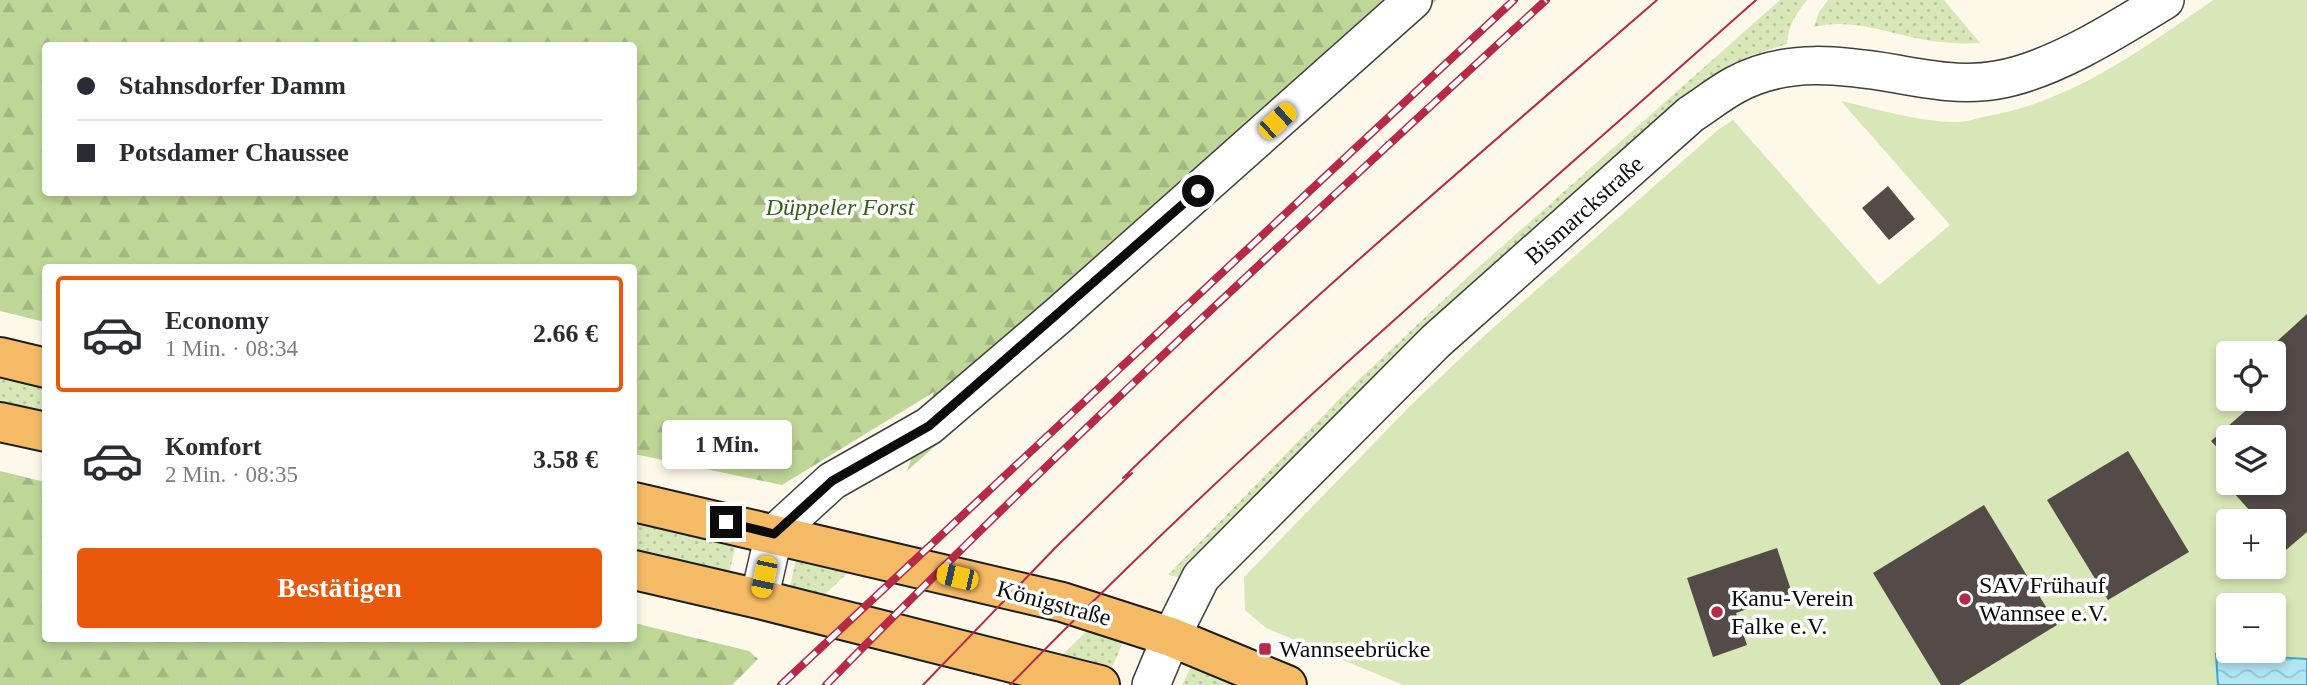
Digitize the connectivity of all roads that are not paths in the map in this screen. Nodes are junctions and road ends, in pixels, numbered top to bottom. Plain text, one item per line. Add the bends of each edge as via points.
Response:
1 (1413, 0) edge
2 (2165, 0) edge
3 (0, 357) edge
4 (42, 367) edge
5 (0, 422) edge
6 (42, 431) edge
7 (637, 503) edge
8 (774, 534) junction
9 (637, 571) edge
10 (759, 599) junction
11 (1171, 637) junction
12 (1100, 685) edge
13 (1151, 685) edge
14 (1287, 685) edge

1 - 8 street via 929,426 832,481
2 - 11 street, Bismarckstraße via 2034,71 1997,80 1957,83 1803,65 1737,84 1691,114 1436,341 1201,577
3 - 4 main road
5 - 6 main road
7 - 8 main road, Königstraße
8 - 10 street
8 - 11 main road, Königstraße via 1062,602
9 - 10 main road
10 - 12 main road
11 - 13 street, Bismarckstraße
11 - 14 main road, Königstraße

